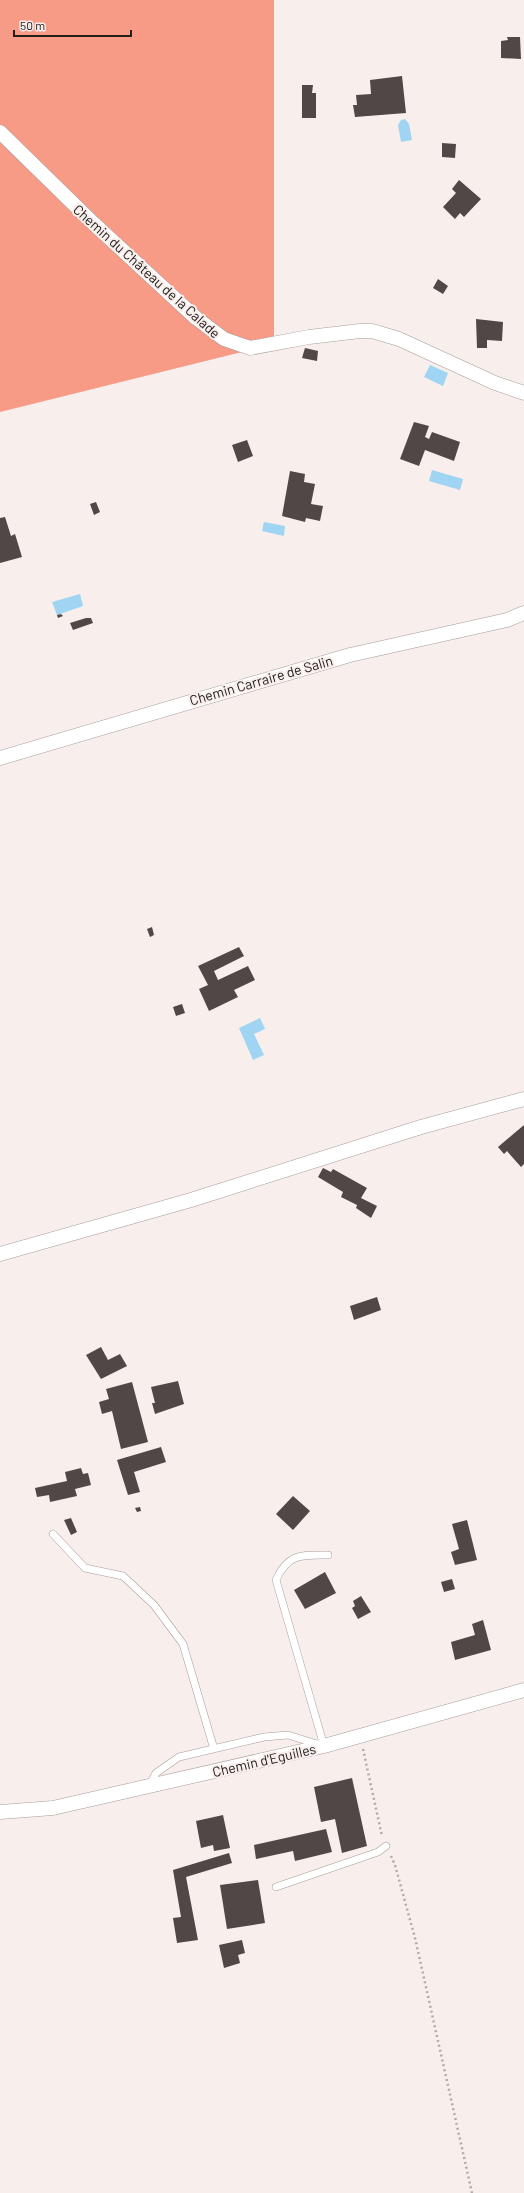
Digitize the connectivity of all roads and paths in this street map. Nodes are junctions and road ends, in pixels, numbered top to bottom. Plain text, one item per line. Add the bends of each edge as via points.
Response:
1 (0, 132) edge
2 (524, 393) edge
3 (524, 614) edge
4 (0, 758) edge
5 (524, 1099) edge
6 (0, 1254) edge
7 (52, 1534) dead end
8 (328, 1555) dead end
9 (524, 1690) edge
10 (360, 1736) junction
11 (324, 1746) junction
12 (214, 1749) junction
13 (149, 1786) junction
14 (0, 1812) edge
15 (386, 1846) junction
16 (276, 1887) dead end
17 (472, 2193) edge

1 - 2 street, Chemin du Château de la Calade via 99,229 196,318 224,339 250,348 309,337 372,331 399,339
3 - 4 street, Chemin Carraire de Salin via 507,620 350,654
5 - 6 street via 421,1127 191,1200
7 - 12 lane via 85,1568 123,1576 154,1605 182,1644
8 - 11 lane via 301,1555 282,1567 276,1580
9 - 10 street, Chemin d'Eguilles
10 - 11 street, Chemin d'Eguilles
10 - 15 path
11 - 12 lane via 288,1735 264,1737
11 - 13 street, Chemin d'Eguilles
12 - 13 lane via 179,1757 156,1773
13 - 14 street, Chemin d'Eguilles via 53,1808
15 - 16 lane via 378,1852
15 - 17 path via 395,1865 416,1938

